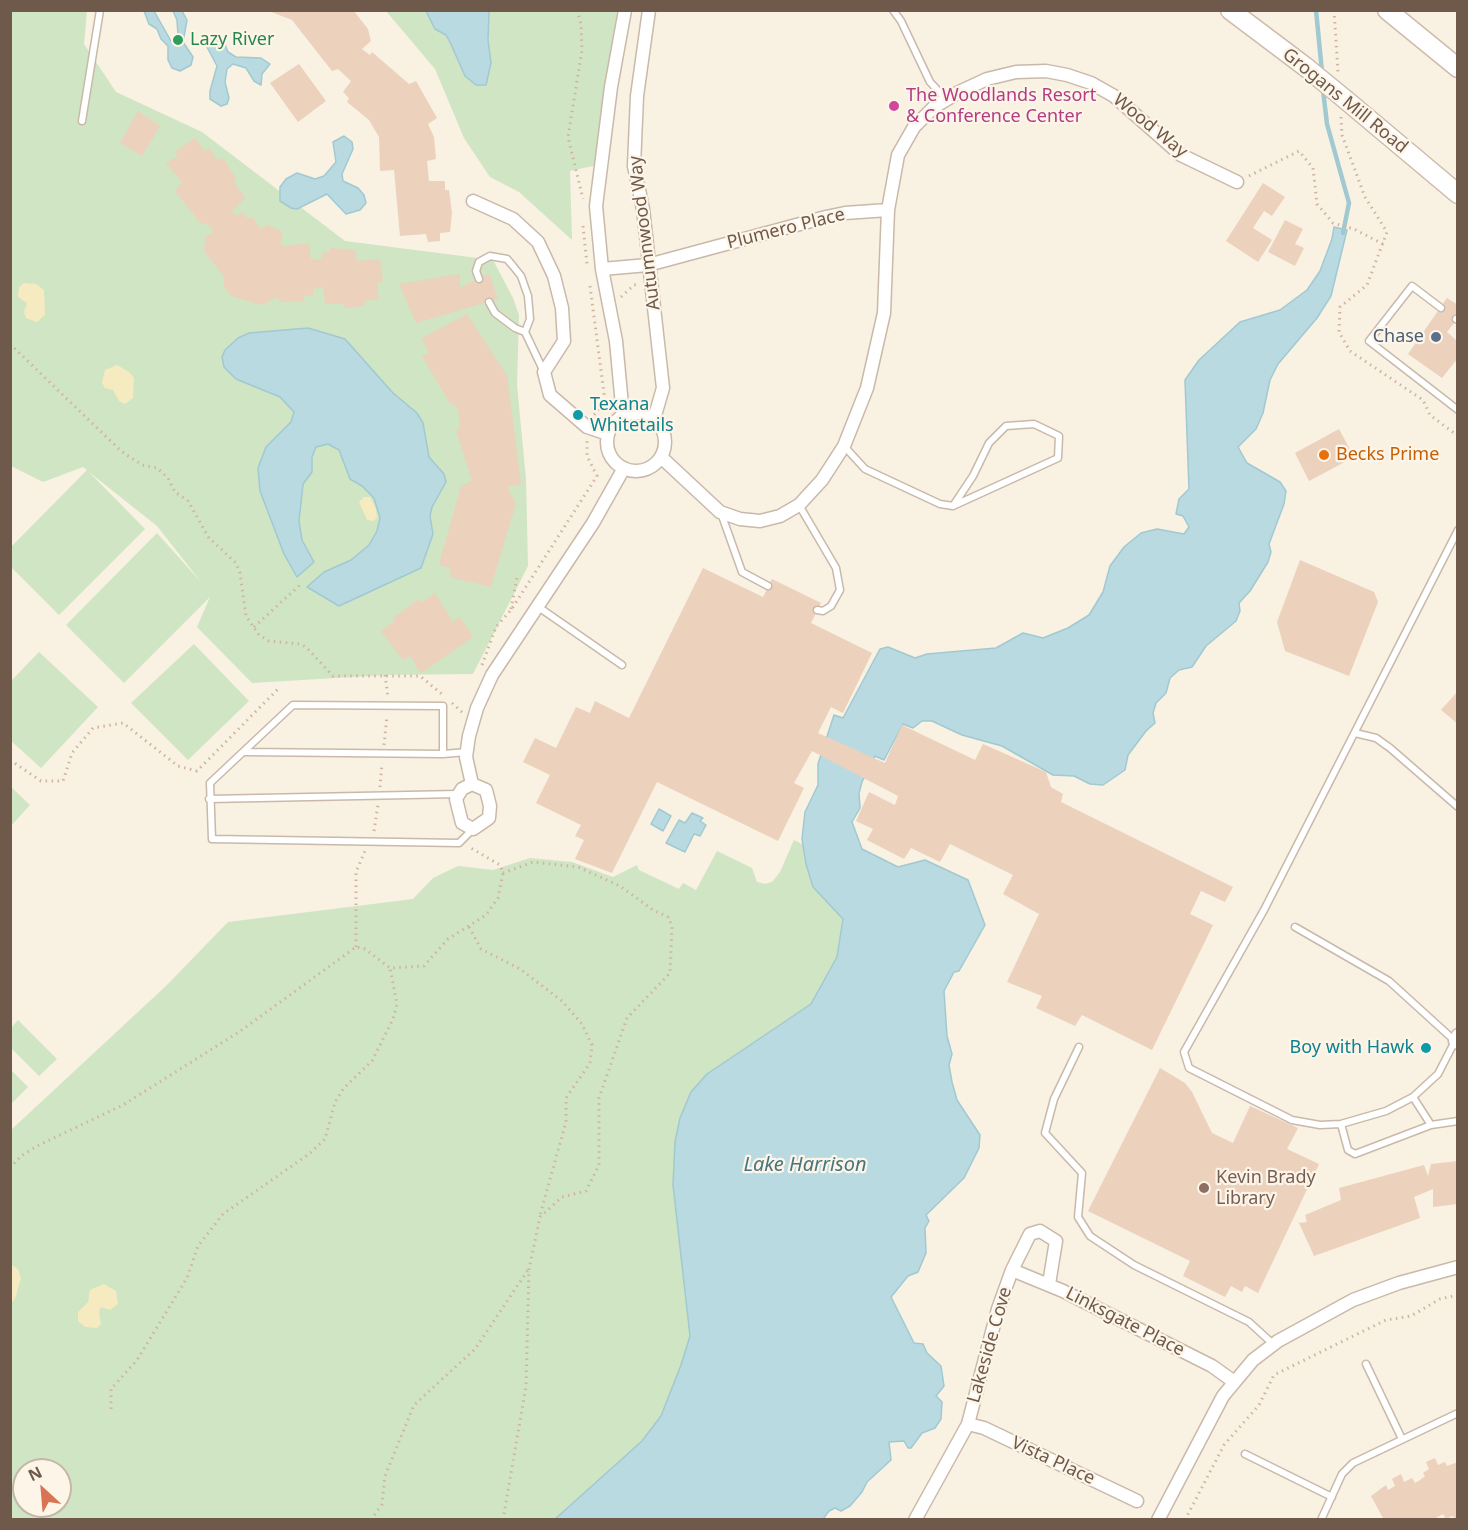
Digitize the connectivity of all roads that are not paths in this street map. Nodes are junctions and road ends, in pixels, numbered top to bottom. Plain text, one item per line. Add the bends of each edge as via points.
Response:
1 (100, 10) edge
2 (625, 10) edge
3 (649, 10) edge
4 (893, 10) edge
5 (1230, 10) edge
6 (1387, 10) edge
7 (1458, 68) edge
8 (946, 100) junction
9 (81, 121) dead end
10 (1237, 182) road end
11 (1458, 194) edge
12 (473, 201) dead end
13 (888, 210) junction
14 (648, 266) junction
15 (602, 269) junction
16 (479, 279) dead end
17 (489, 302) dead end
18 (1441, 308) dead end
19 (525, 332) junction
20 (544, 372) junction
21 (1458, 410) edge
22 (623, 416) junction
23 (654, 419) junction
24 (608, 434) junction
25 (844, 446) junction
26 (661, 457) junction
27 (624, 468) junction
28 (799, 505) junction
29 (953, 506) junction
30 (720, 512) junction
31 (1458, 530) edge
32 (768, 586) dead end
33 (536, 606) junction
34 (817, 610) dead end
35 (622, 665) dead end
36 (1355, 733) junction
37 (245, 752) junction
38 (467, 752) junction
39 (443, 753) junction
40 (472, 784) junction
41 (459, 794) junction
42 (209, 799) junction
43 (1458, 807) edge
44 (472, 829) junction
45 (1295, 927) dead end
46 (1457, 1040) edge
47 (1079, 1047) dead end
48 (1413, 1097) junction
49 (1458, 1121) edge
50 (1341, 1124) junction
51 (1431, 1125) junction
52 (1458, 1267) edge
53 (1012, 1270) junction
54 (1049, 1284) junction
55 (1273, 1344) junction
56 (1366, 1364) dead end
57 (1233, 1381) junction
58 (1458, 1413) edge
59 (968, 1424) junction
60 (1402, 1439) junction
61 (1245, 1454) dead end
62 (1332, 1497) junction
63 (1137, 1501) dead end
64 (1160, 1519) edge
65 (915, 1520) edge
66 (1321, 1520) edge

1 - 9 lane
2 - 15 street, Autumnwood Way via 596,206
3 - 14 street, Autumnwood Way via 637,96 634,166
4 - 8 lane via 930,82
5 - 11 main road, Grogans Mill Road, bridge via 1307,68 1343,106
6 - 7 main road
8 - 10 street, Wood Way via 987,79 1016,72 1068,75 1114,96 1181,155
8 - 13 street, Wood Way via 914,128 897,155
12 - 20 street via 513,219 538,242 554,276 562,308 564,341
13 - 14 street, Plumero Place via 845,213
13 - 25 street via 884,313 867,388
14 - 15 street, Plumero Place
14 - 23 street, Autumnwood Way via 663,388
15 - 22 street, Autumnwood Way via 616,341
16 - 19 lane via 479,262 490,256 507,260 513,266 528,296 530,319
17 - 19 lane via 495,313
18 - 21 lane via 1412,286 1369,340
19 - 20 lane
20 - 24 street via 550,395 587,427
22 - 23 street via 638,413
22 - 24 street
23 - 26 street via 664,433
24 - 27 street via 609,453
25 - 28 street via 822,480
25 - 29 lane via 865,469 940,504
26 - 27 street via 644,470
26 - 30 street
27 - 33 street
28 - 30 street via 760,521
28 - 34 lane via 836,568 840,590 831,606
29 - 29 lane via 1058,458 1059,436 1034,424 1006,426 989,443
30 - 32 lane via 742,572
31 - 36 lane
33 - 35 lane
33 - 38 street via 492,675 477,708
36 - 43 lane via 1376,738 1390,748
36 - 50 lane via 1264,910 1184,1052 1189,1068 1292,1120
37 - 39 lane
37 - 39 lane via 293,705 388,705 442,706
37 - 42 lane via 210,783
38 - 39 lane
38 - 40 street
40 - 41 street
40 - 44 street via 486,790 490,806 489,818
41 - 42 lane
41 - 44 street via 458,814 462,823
42 - 44 lane via 212,840 459,843
45 - 46 lane via 1389,981
46 - 48 lane via 1438,1074
47 - 55 lane via 1054,1099 1045,1133 1082,1173 1078,1217 1090,1236 1134,1265 1249,1322
48 - 50 lane via 1386,1111
48 - 51 lane
49 - 51 lane
50 - 51 lane via 1348,1150 1355,1154
52 - 55 street via 1353,1300
53 - 54 street, Linksgate Place
53 - 54 street, Lakeside Cove via 1030,1234 1040,1231 1056,1241
53 - 59 street, Lakeside Cove
54 - 57 street, Linksgate Place via 1212,1366
55 - 57 street
56 - 60 lane
57 - 64 street
58 - 60 lane
59 - 63 street, Vista Place
59 - 65 street, Lakeside Cove
60 - 62 lane via 1353,1463 1342,1474
61 - 62 lane
62 - 66 lane

